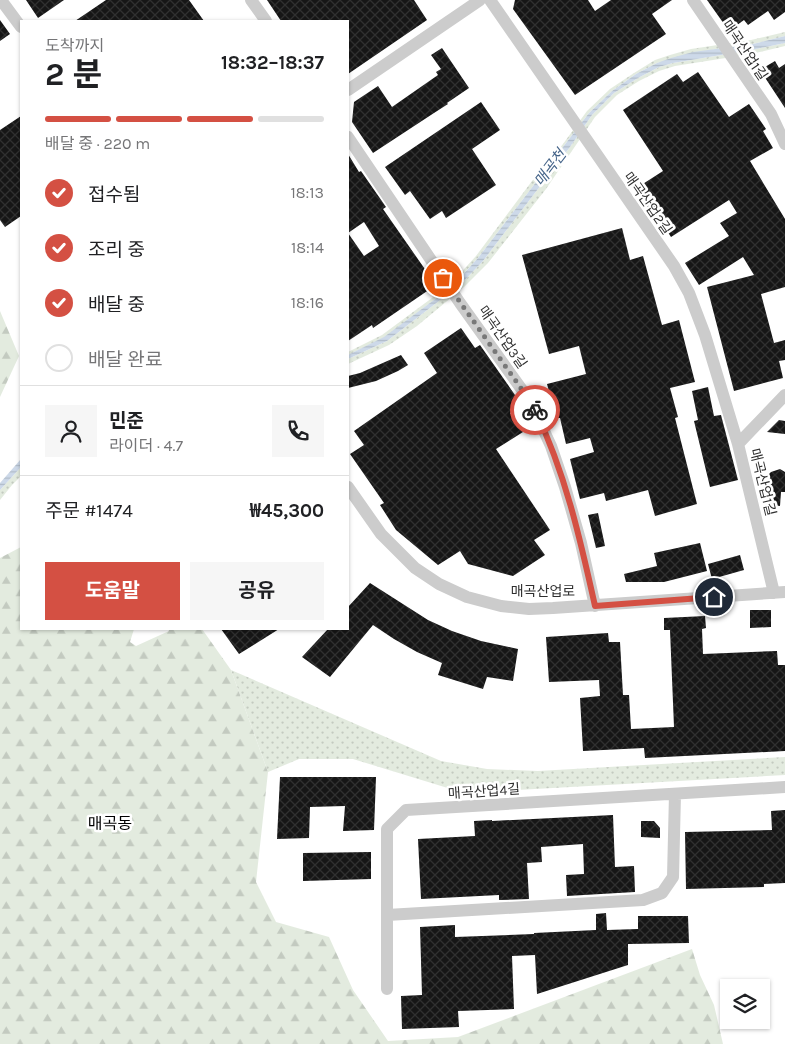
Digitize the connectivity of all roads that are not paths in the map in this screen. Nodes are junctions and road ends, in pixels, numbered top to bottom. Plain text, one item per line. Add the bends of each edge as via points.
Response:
1 (1, 0) edge
2 (250, 0) edge
3 (480, 0) edge
4 (490, 0) edge
5 (693, 0) edge
6 (265, 20) edge
7 (20, 26) edge
8 (349, 89) edge
9 (349, 138) edge
10 (785, 144) edge
11 (785, 395) edge
12 (738, 444) junction
13 (349, 488) edge
14 (779, 592) edge
15 (595, 606) junction
16 (785, 787) edge
17 (675, 794) junction
18 (387, 915) junction
19 (387, 990) dead end

1 - 7 street
2 - 6 street
3 - 8 street
4 - 12 street, 매곡산업2길 via 674,266 689,293 705,335
5 - 10 street, 매곡산업1길 via 771,114
9 - 15 street, 매곡산업3길 via 530,401 560,469
11 - 12 street, 매곡산업1길
12 - 14 street, 매곡산업1길
13 - 15 street, 매곡산업로 via 392,546 415,568 439,584 467,597 501,606 529,609
14 - 15 street, 매곡산업로
16 - 17 street, 매곡산업4길
17 - 18 street via 674,877 662,893 642,900
17 - 18 street, 매곡산업4길 via 406,810 387,829
18 - 19 street, 매곡산업4길

